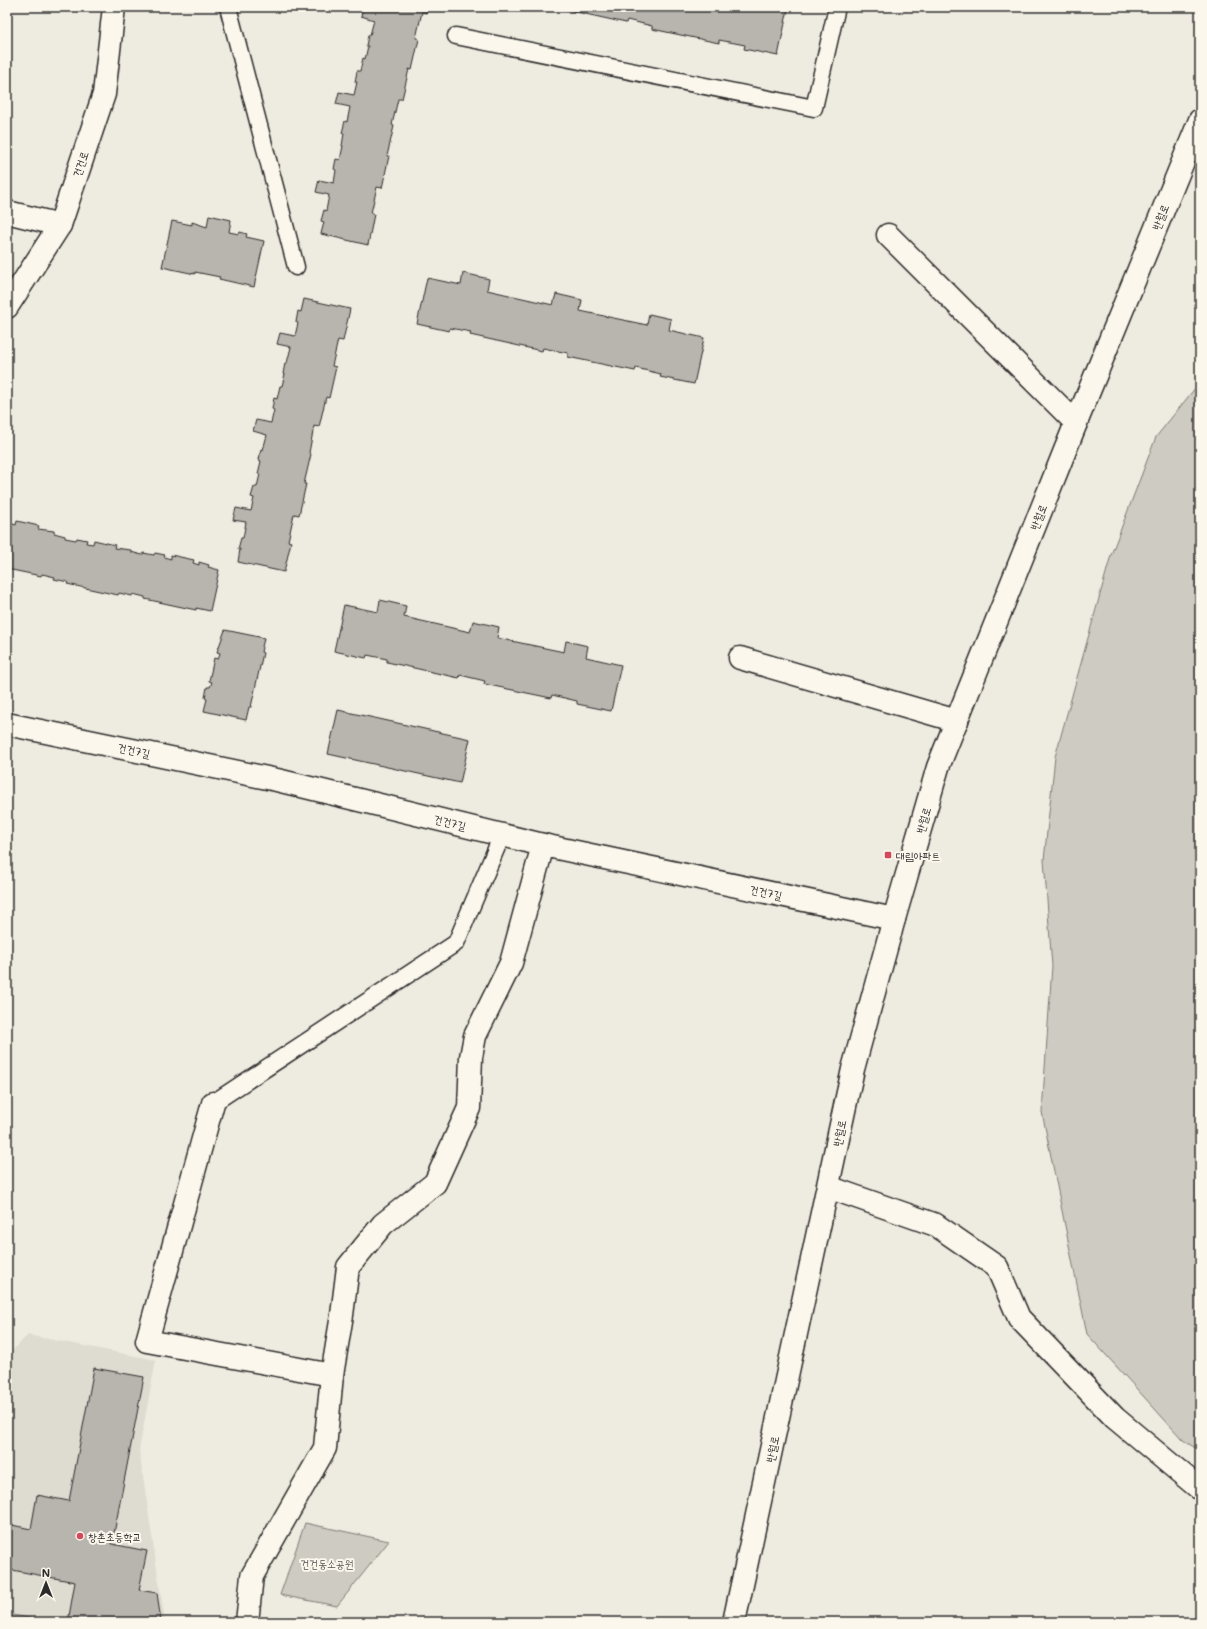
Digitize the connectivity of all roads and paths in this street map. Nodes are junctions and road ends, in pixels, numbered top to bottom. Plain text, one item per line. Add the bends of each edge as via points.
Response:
1 (114, 7) edge
2 (228, 7) edge
3 (837, 7) edge
4 (456, 36) dead end
5 (1200, 120) edge
6 (7, 212) edge
7 (60, 225) junction
8 (888, 235) dead end
9 (296, 267) dead end
10 (7, 307) edge
11 (1076, 423) junction
12 (740, 658) dead end
13 (957, 721) junction
14 (7, 724) edge
15 (502, 835) junction
16 (543, 845) junction
17 (894, 919) junction
18 (213, 1103) joint
19 (828, 1187) junction
20 (332, 1375) junction
21 (1200, 1490) edge
22 (247, 1622) edge
23 (734, 1622) edge

1 - 7 street, 건건로 via 104,94
2 - 9 lane
3 - 4 lane via 814,108
5 - 11 street, 반월로
6 - 7 street
7 - 10 street, 건건로
8 - 11 street
11 - 13 street, 반월로
12 - 13 street
13 - 17 street, 반월로 via 938,767
14 - 15 street, 건건7길 via 277,780
15 - 16 street, 건건7길
15 - 18 lane via 456,943
16 - 17 street, 건건7길
16 - 20 street via 511,963 475,1036 471,1057 469,1108 435,1183 383,1224 348,1267
17 - 19 street, 반월로 via 853,1069
18 - 20 street via 147,1341
19 - 21 street via 936,1225 997,1267 1019,1318 1115,1418
19 - 23 street, 반월로
20 - 22 street via 325,1448 252,1576

